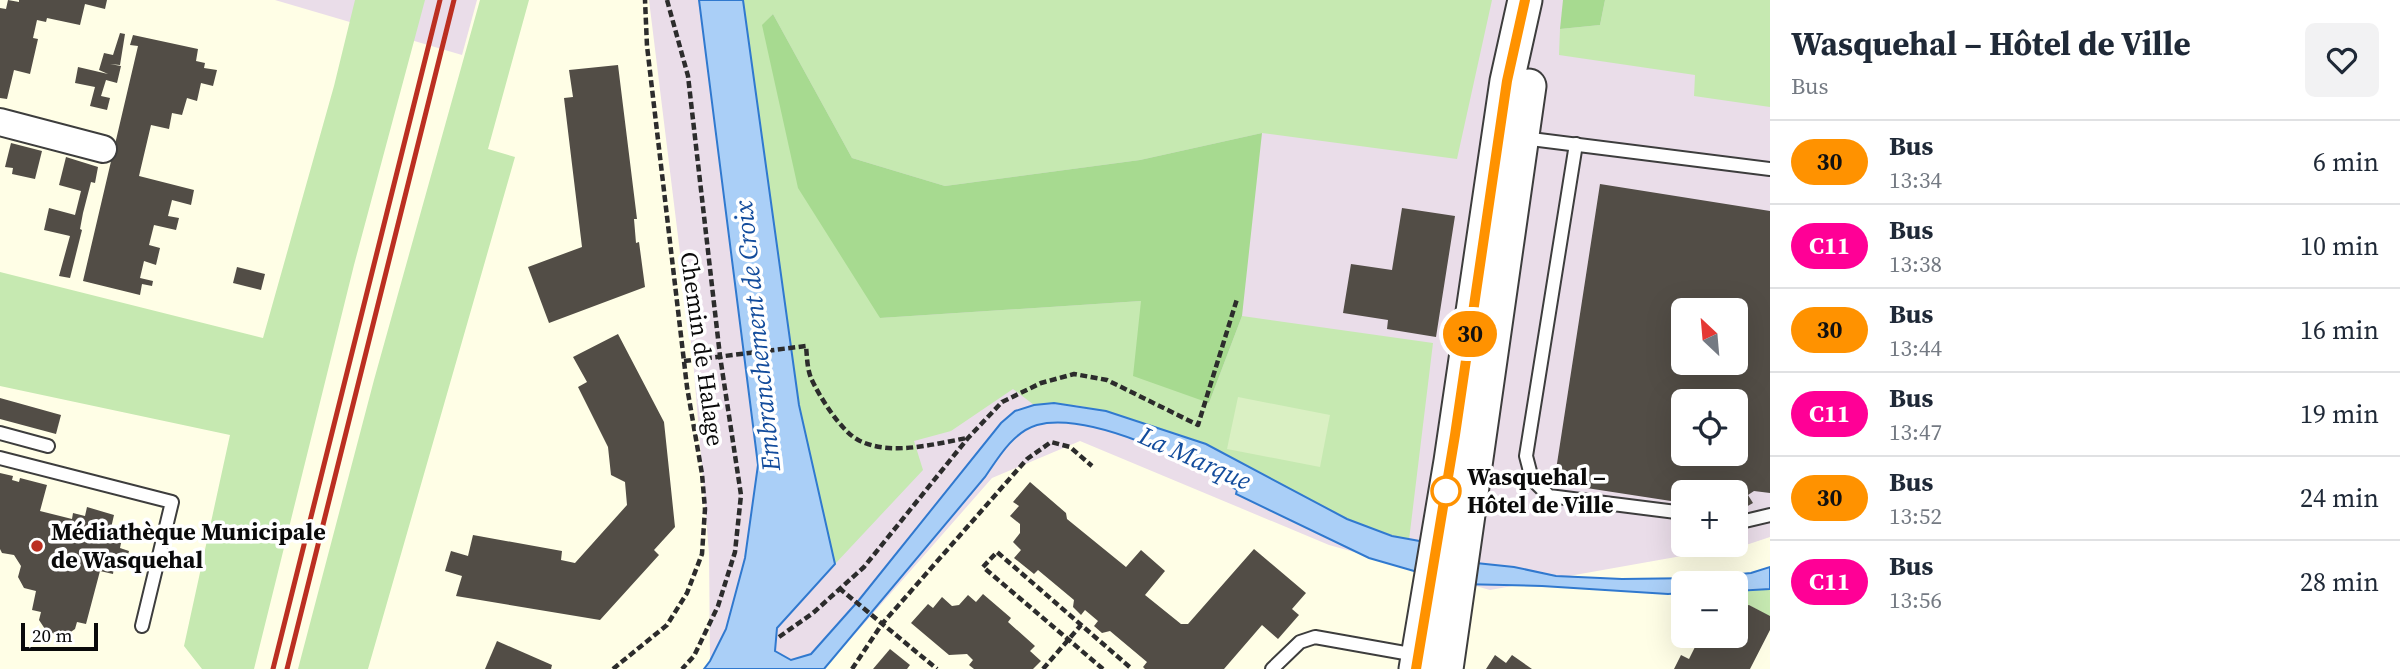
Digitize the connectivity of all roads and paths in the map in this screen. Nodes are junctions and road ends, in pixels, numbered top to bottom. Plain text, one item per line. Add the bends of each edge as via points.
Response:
1 (645, 0) edge
2 (667, 0) edge
3 (1525, 0) edge
4 (1541, 0) edge
5 (0, 122) edge
6 (1510, 136) junction
7 (1576, 144) junction
8 (103, 149) dead end
9 (1770, 169) edge
10 (1237, 299) dead end
11 (720, 356) junction
12 (684, 361) junction
13 (0, 433) edge
14 (968, 438) junction
15 (48, 446) dead end
16 (0, 458) edge
17 (1092, 466) dead end
18 (1671, 511) edge
19 (1770, 514) edge
20 (1748, 520) edge
21 (839, 588) junction
22 (882, 624) junction
23 (1081, 625) junction
24 (142, 626) dead end
25 (779, 637) dead end
26 (1068, 639) junction
27 (1432, 661) edge
28 (613, 669) edge
29 (682, 669) edge
30 (852, 669) edge
31 (937, 669) edge
32 (1043, 669) edge
33 (1103, 669) edge
34 (1132, 669) edge
35 (1272, 669) edge

1 - 12 path, Chemin de Halage
2 - 11 path, Chemin de Halage via 688,76
3 - 6 street via 1507,81
4 - 6 street
5 - 8 street
6 - 7 lane
6 - 27 street
7 - 9 lane
7 - 18 lane via 1526,456 1532,479 1549,496
10 - 14 path via 1198,425 1107,380 1074,374 1041,383 1002,402
11 - 12 path
11 - 14 path via 806,346 810,376 834,417 859,441 888,448
11 - 29 path, Chemin de Halage via 741,495 735,552 718,606 694,656
12 - 28 path, Chemin de Halage via 702,474 702,554 687,593 667,625
13 - 15 lane
14 - 21 path via 864,566
16 - 24 lane via 172,502
17 - 22 path via 1070,447 1051,442 1027,459
19 - 20 lane
21 - 22 path
21 - 25 path
22 - 30 path
22 - 31 path
23 - 26 path
23 - 26 path via 997,552 983,567
23 - 34 path
26 - 32 path
26 - 33 path
27 - 35 lane via 1315,637 1300,642

